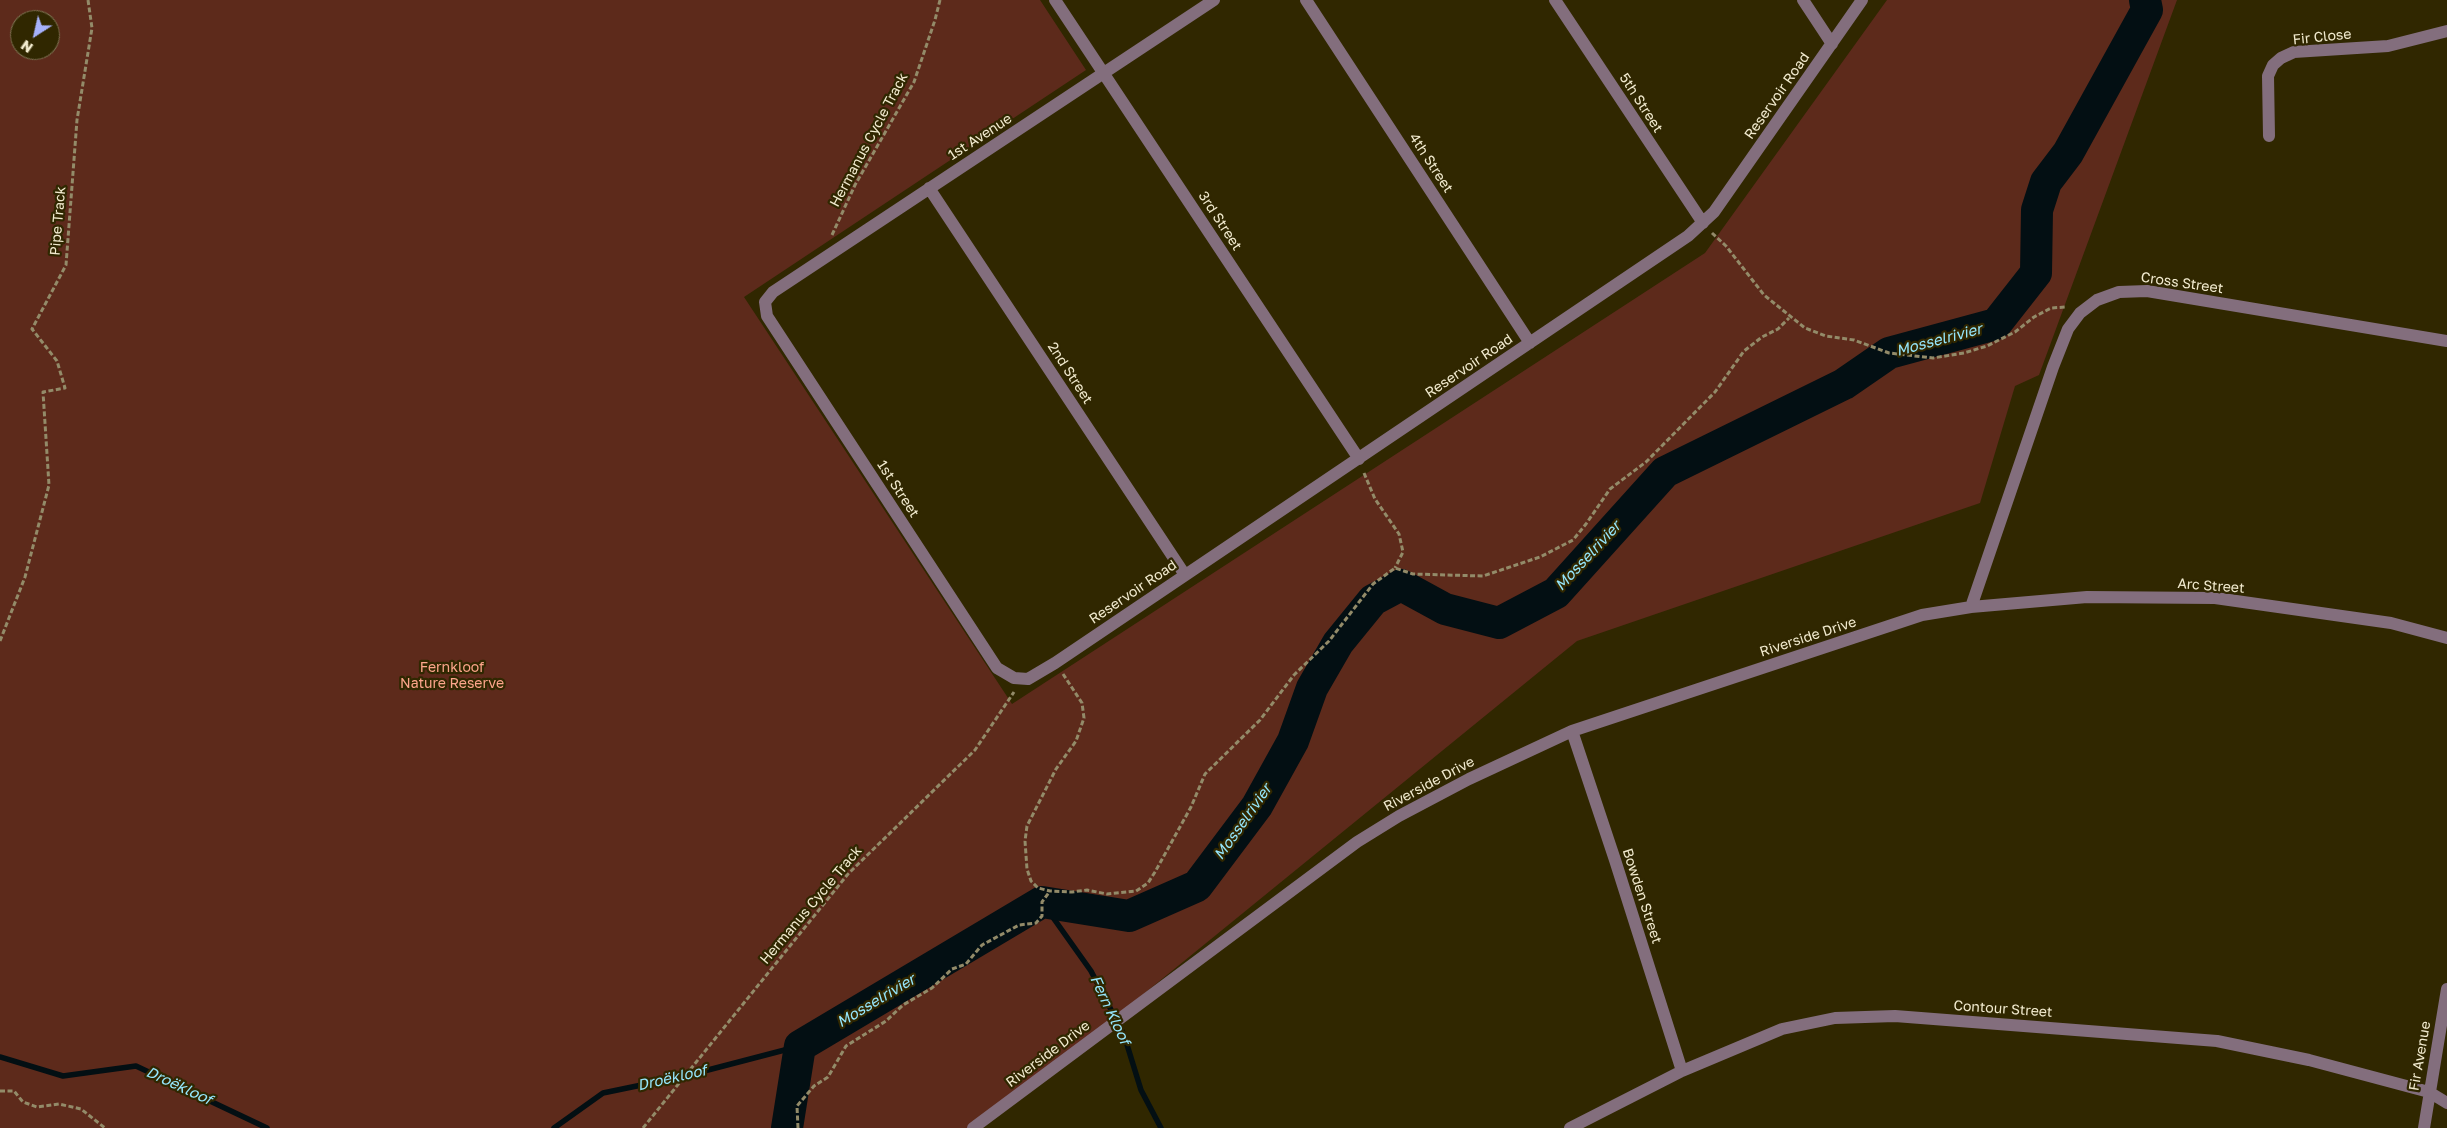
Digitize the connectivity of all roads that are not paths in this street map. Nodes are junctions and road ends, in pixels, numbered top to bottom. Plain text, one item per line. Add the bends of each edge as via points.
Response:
1 (1055, 0) edge
2 (1214, 0) edge
3 (1306, 0) edge
4 (1555, 0) edge
5 (1803, 0) edge
6 (1862, 0) edge
7 (2447, 30) edge
8 (1832, 44) junction
9 (1105, 72) junction
10 (2269, 136) dead end
11 (929, 188) junction
12 (1703, 224) junction
13 (765, 302) joint
14 (2447, 341) edge
15 (1530, 343) junction
16 (1358, 459) junction
17 (1185, 575) junction
18 (1971, 608) junction
19 (2447, 638) edge
20 (1022, 680) joint
21 (1572, 731) junction
22 (2447, 989) edge
23 (1682, 1071) junction
24 (2429, 1092) junction
25 (2447, 1103) edge
26 (973, 1128) edge
27 (1570, 1128) edge
28 (2424, 1128) edge

1 - 9 street, 3rd Street
2 - 9 street, 1st Avenue
3 - 15 street, 4th Street
4 - 12 street, 5th Street
5 - 8 street
6 - 8 street, Reservoir Road
7 - 10 street, Fir Close via 2388,46 2294,52 2281,58 2268,76
8 - 12 street, Reservoir Road
9 - 11 street, 1st Avenue
9 - 16 street, 3rd Street
11 - 13 street, 1st Avenue via 773,292
11 - 17 street, 2nd Street
12 - 15 street, Reservoir Road
13 - 20 street, 1st Street via 766,316 997,668
14 - 18 street, Cross Street via 2147,291 2119,292 2097,300 2080,313 2068,329
15 - 16 street, Reservoir Road
16 - 17 street, Reservoir Road
17 - 20 street, Reservoir Road via 1034,677
18 - 19 street, Arc Street via 2087,597 2215,598 2391,623
18 - 21 street, Riverside Drive via 1922,616
21 - 23 street, Bowden Street
21 - 26 street, Riverside Drive via 1469,779 1357,842
22 - 24 street, Fir Avenue
23 - 24 street, Contour Street via 1782,1029 1835,1018 1896,1016 2217,1041 2309,1060
23 - 27 street, Contour Street
24 - 25 street, Contour Street
24 - 28 street, Fir Avenue

